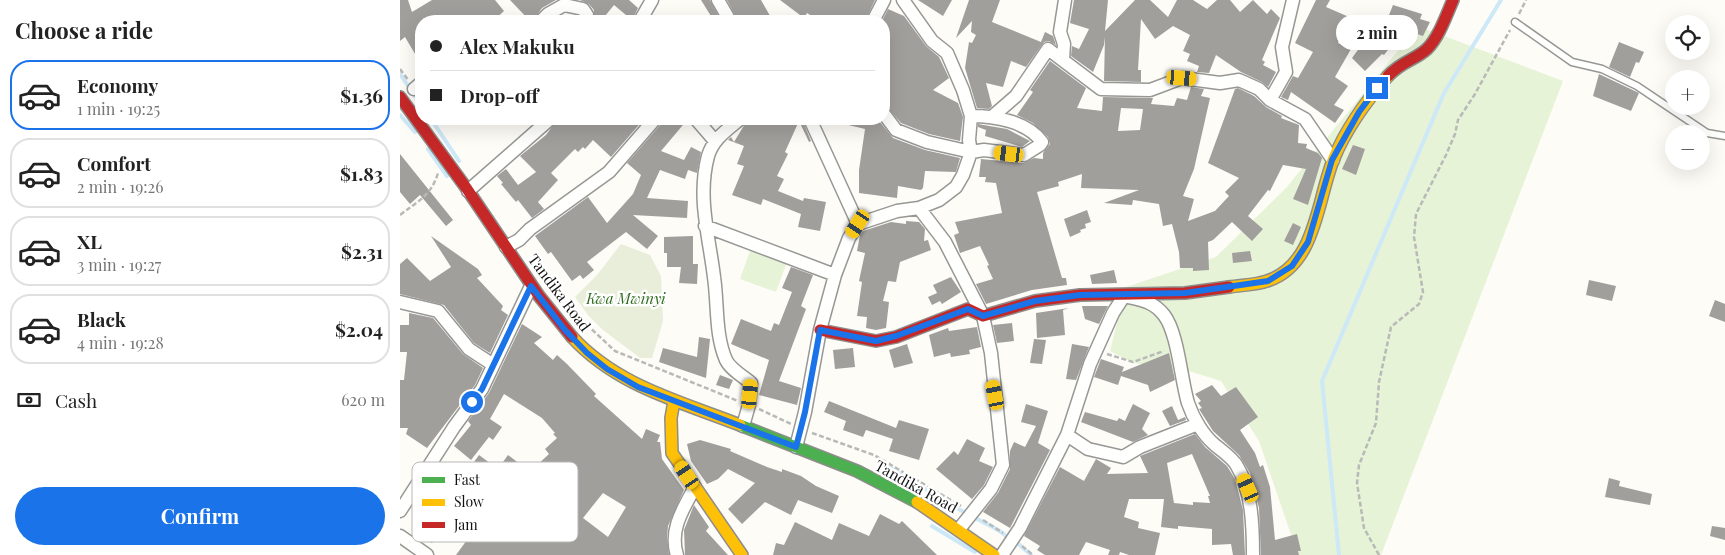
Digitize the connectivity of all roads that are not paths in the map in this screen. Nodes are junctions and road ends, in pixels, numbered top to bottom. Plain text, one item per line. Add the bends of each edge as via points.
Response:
1 (652, 0) edge
2 (718, 0) edge
3 (884, 0) edge
4 (903, 0) edge
5 (1065, 0) edge
6 (1293, 0) edge
7 (1453, 0) edge
8 (547, 15) edge
9 (587, 15) edge
10 (643, 15) edge
11 (727, 15) edge
12 (876, 15) edge
13 (1515, 22) road end
14 (1063, 59) junction
15 (400, 97) edge
16 (1270, 100) junction
17 (971, 116) junction
18 (993, 116) junction
19 (415, 117) edge
20 (890, 122) edge
21 (421, 125) edge
22 (543, 125) edge
23 (650, 125) edge
24 (701, 125) edge
25 (733, 125) edge
26 (813, 125) edge
27 (1725, 136) edge
28 (715, 141) junction
29 (971, 152) junction
30 (1332, 160) junction
31 (468, 191) junction
32 (920, 208) junction
33 (858, 224) junction
34 (705, 226) junction
35 (506, 247) junction
36 (835, 275) junction
37 (531, 286) junction
38 (1124, 296) junction
39 (400, 302) edge
40 (983, 316) junction
41 (820, 330) junction
42 (492, 364) junction
43 (674, 401) junction
44 (1198, 424) junction
45 (743, 426) junction
46 (1067, 435) junction
47 (796, 447) junction
48 (432, 462) edge
49 (694, 487) junction
50 (412, 492) edge
51 (400, 511) edge
52 (960, 528) junction
53 (400, 536) edge
54 (427, 555) edge
55 (677, 555) edge
56 (742, 555) edge
57 (994, 555) edge
58 (1002, 555) edge
59 (1254, 555) edge

1 - 10 street
2 - 11 street
3 - 12 street
4 - 17 street via 932,41 947,53
5 - 14 street via 1060,32 1064,44
6 - 16 street via 1282,47 1286,72
7 - 30 street via 1434,40 1426,50 1398,65 1367,100
8 - 9 street via 564,5 582,9
13 - 27 lane via 1572,62 1602,69 1637,86 1707,133
14 - 16 street via 1101,89 1150,90 1182,78 1220,84 1240,80 1259,89
14 - 18 street via 1046,50 1016,96
15 - 19 street, Tandika Road
16 - 30 street via 1305,119
17 - 18 street
17 - 29 street
18 - 29 street via 1038,136 1042,142 1024,155 984,150
20 - 29 street via 896,130 927,142
21 - 31 street, Tandika Road
22 - 31 street
23 - 35 street via 609,172
24 - 28 street
25 - 28 street
26 - 33 street
28 - 34 street via 708,155 706,170 703,196
29 - 32 street via 956,187 939,200
30 - 38 street via 1308,242 1292,266 1268,281 1185,293
31 - 35 street, Tandika Road
32 - 33 street via 897,211
32 - 40 street via 945,242
33 - 36 street
34 - 36 street
34 - 45 street via 722,347 727,363 751,383
35 - 37 street, Tandika Road
36 - 41 street
37 - 42 street
37 - 43 street, Tandika Road via 587,353 638,387
38 - 40 street via 1080,295 1035,301
38 - 44 street via 1151,302 1166,317 1189,404
38 - 46 street via 1113,313 1081,387
39 - 42 street via 438,311 469,349
40 - 41 street via 968,309 876,341
40 - 52 street via 991,354 1003,465 991,489
41 - 47 street
42 - 48 street via 482,389
43 - 45 street, Tandika Road
43 - 49 street via 672,453
44 - 46 street via 1123,457 1088,448
44 - 59 street via 1212,443 1237,464 1248,488
45 - 47 street, Tandika Road
46 - 58 street
47 - 52 street, Tandika Road via 872,478
49 - 55 street via 674,536
49 - 56 street
50 - 51 street
52 - 57 street, Tandika Road
53 - 54 street

